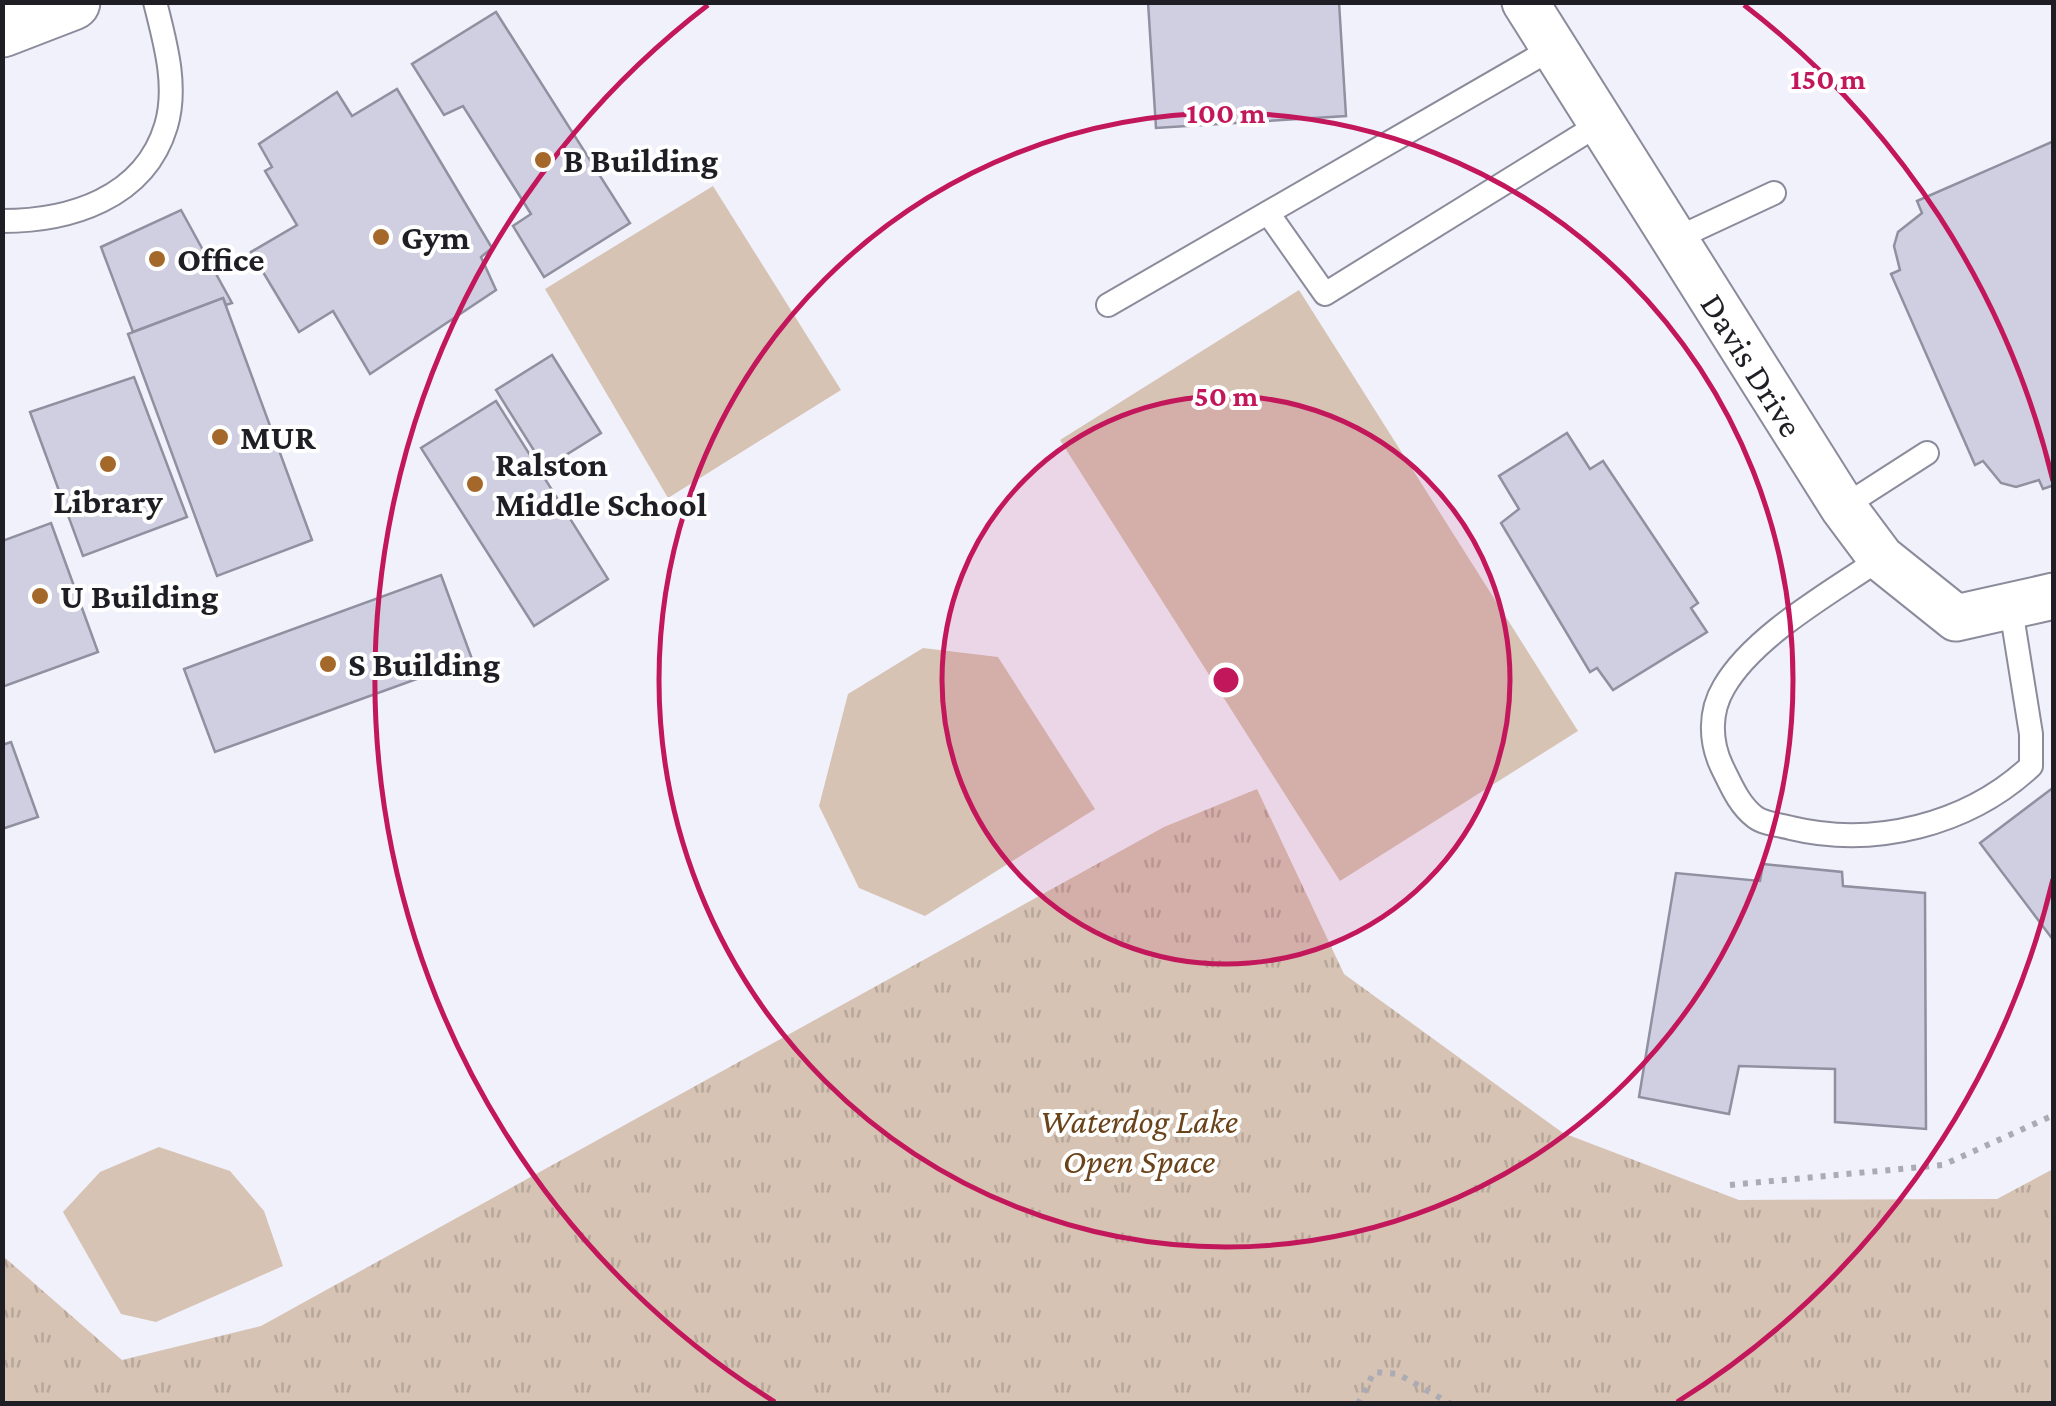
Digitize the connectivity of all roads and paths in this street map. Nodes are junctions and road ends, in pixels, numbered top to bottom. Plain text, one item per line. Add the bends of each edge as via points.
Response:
1 (72, 2) edge
2 (155, 2) edge
3 (1525, 2) edge
4 (2, 29) edge
5 (1553, 48) junction
6 (1601, 123) junction
7 (1774, 194) dead end
8 (1268, 213) junction
9 (2, 221) edge
10 (1673, 240) junction
11 (1108, 305) dead end
12 (1927, 453) dead end
13 (1843, 507) junction
14 (1881, 558) junction
15 (2040, 606) edge
16 (2054, 1115) edge
17 (1730, 1185) dead end
18 (1358, 1404) edge
19 (1451, 1404) edge

1 - 4 main road
2 - 9 lane via 170,86 166,127 144,165 83,212
3 - 5 street, Davis Drive
5 - 6 street, Davis Drive
5 - 8 lane
6 - 8 lane via 1325,294
6 - 10 street, Davis Drive
7 - 10 lane
8 - 11 lane
10 - 13 street, Davis Drive
12 - 13 lane
13 - 14 street, Davis Drive
14 - 15 street, Davis Drive via 1956,618
14 - 15 lane via 1776,631 1722,689 1711,729 1718,757 1757,819 1831,837 1889,834 1945,819 2010,785 2030,766
16 - 17 path via 1943,1164
18 - 19 path via 1374,1372 1398,1374

